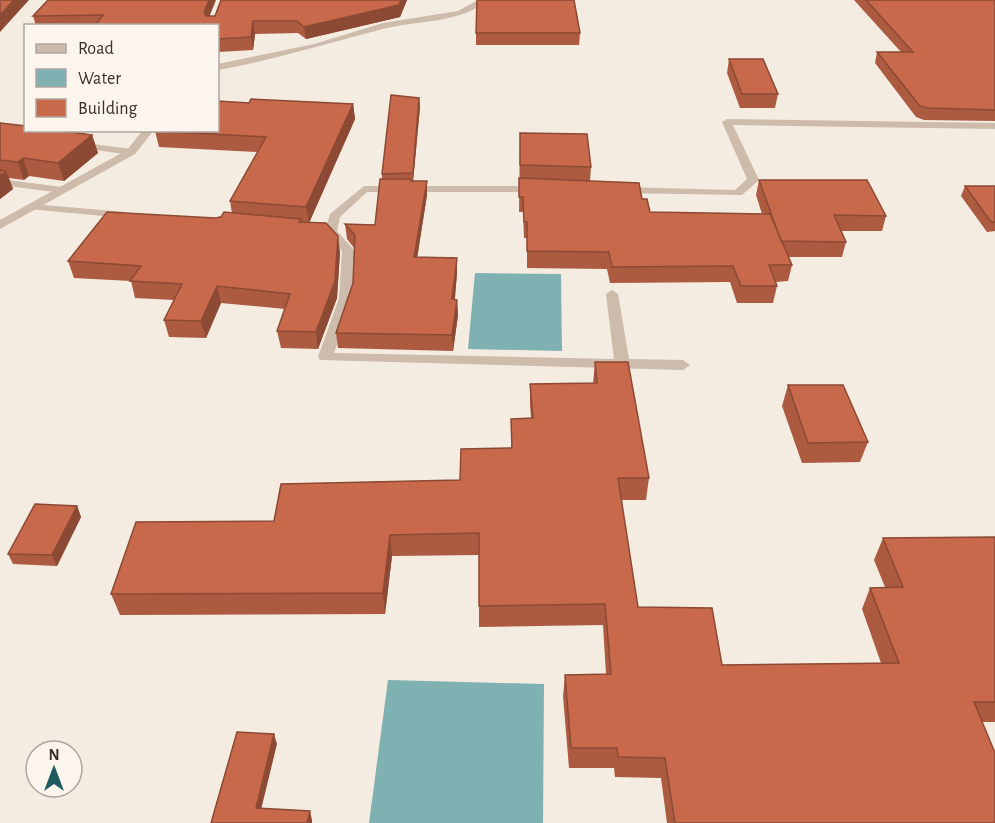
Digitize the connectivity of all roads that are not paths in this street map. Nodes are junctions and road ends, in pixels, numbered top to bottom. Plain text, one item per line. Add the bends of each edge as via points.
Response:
1 (484, 0) edge
2 (219, 67) edge
3 (995, 126) edge
4 (147, 132) edge
5 (66, 143) edge
6 (131, 152) junction
7 (0, 182) edge
8 (554, 189) edge
9 (62, 190) junction
10 (613, 190) edge
11 (32, 207) junction
12 (139, 216) edge
13 (0, 225) edge
14 (297, 229) edge
15 (331, 231) junction
16 (612, 294) dead end
17 (622, 363) junction
18 (683, 364) dead end

1 - 2 street via 460,13 383,26 316,46
3 - 10 street via 728,122 753,180 738,193
4 - 6 street
5 - 6 street
6 - 9 street
7 - 9 street
8 - 15 street via 364,189 334,216
9 - 11 street
11 - 12 street
11 - 13 street
14 - 15 street
15 - 17 street via 348,250 346,298 325,357
16 - 17 street
17 - 18 street

